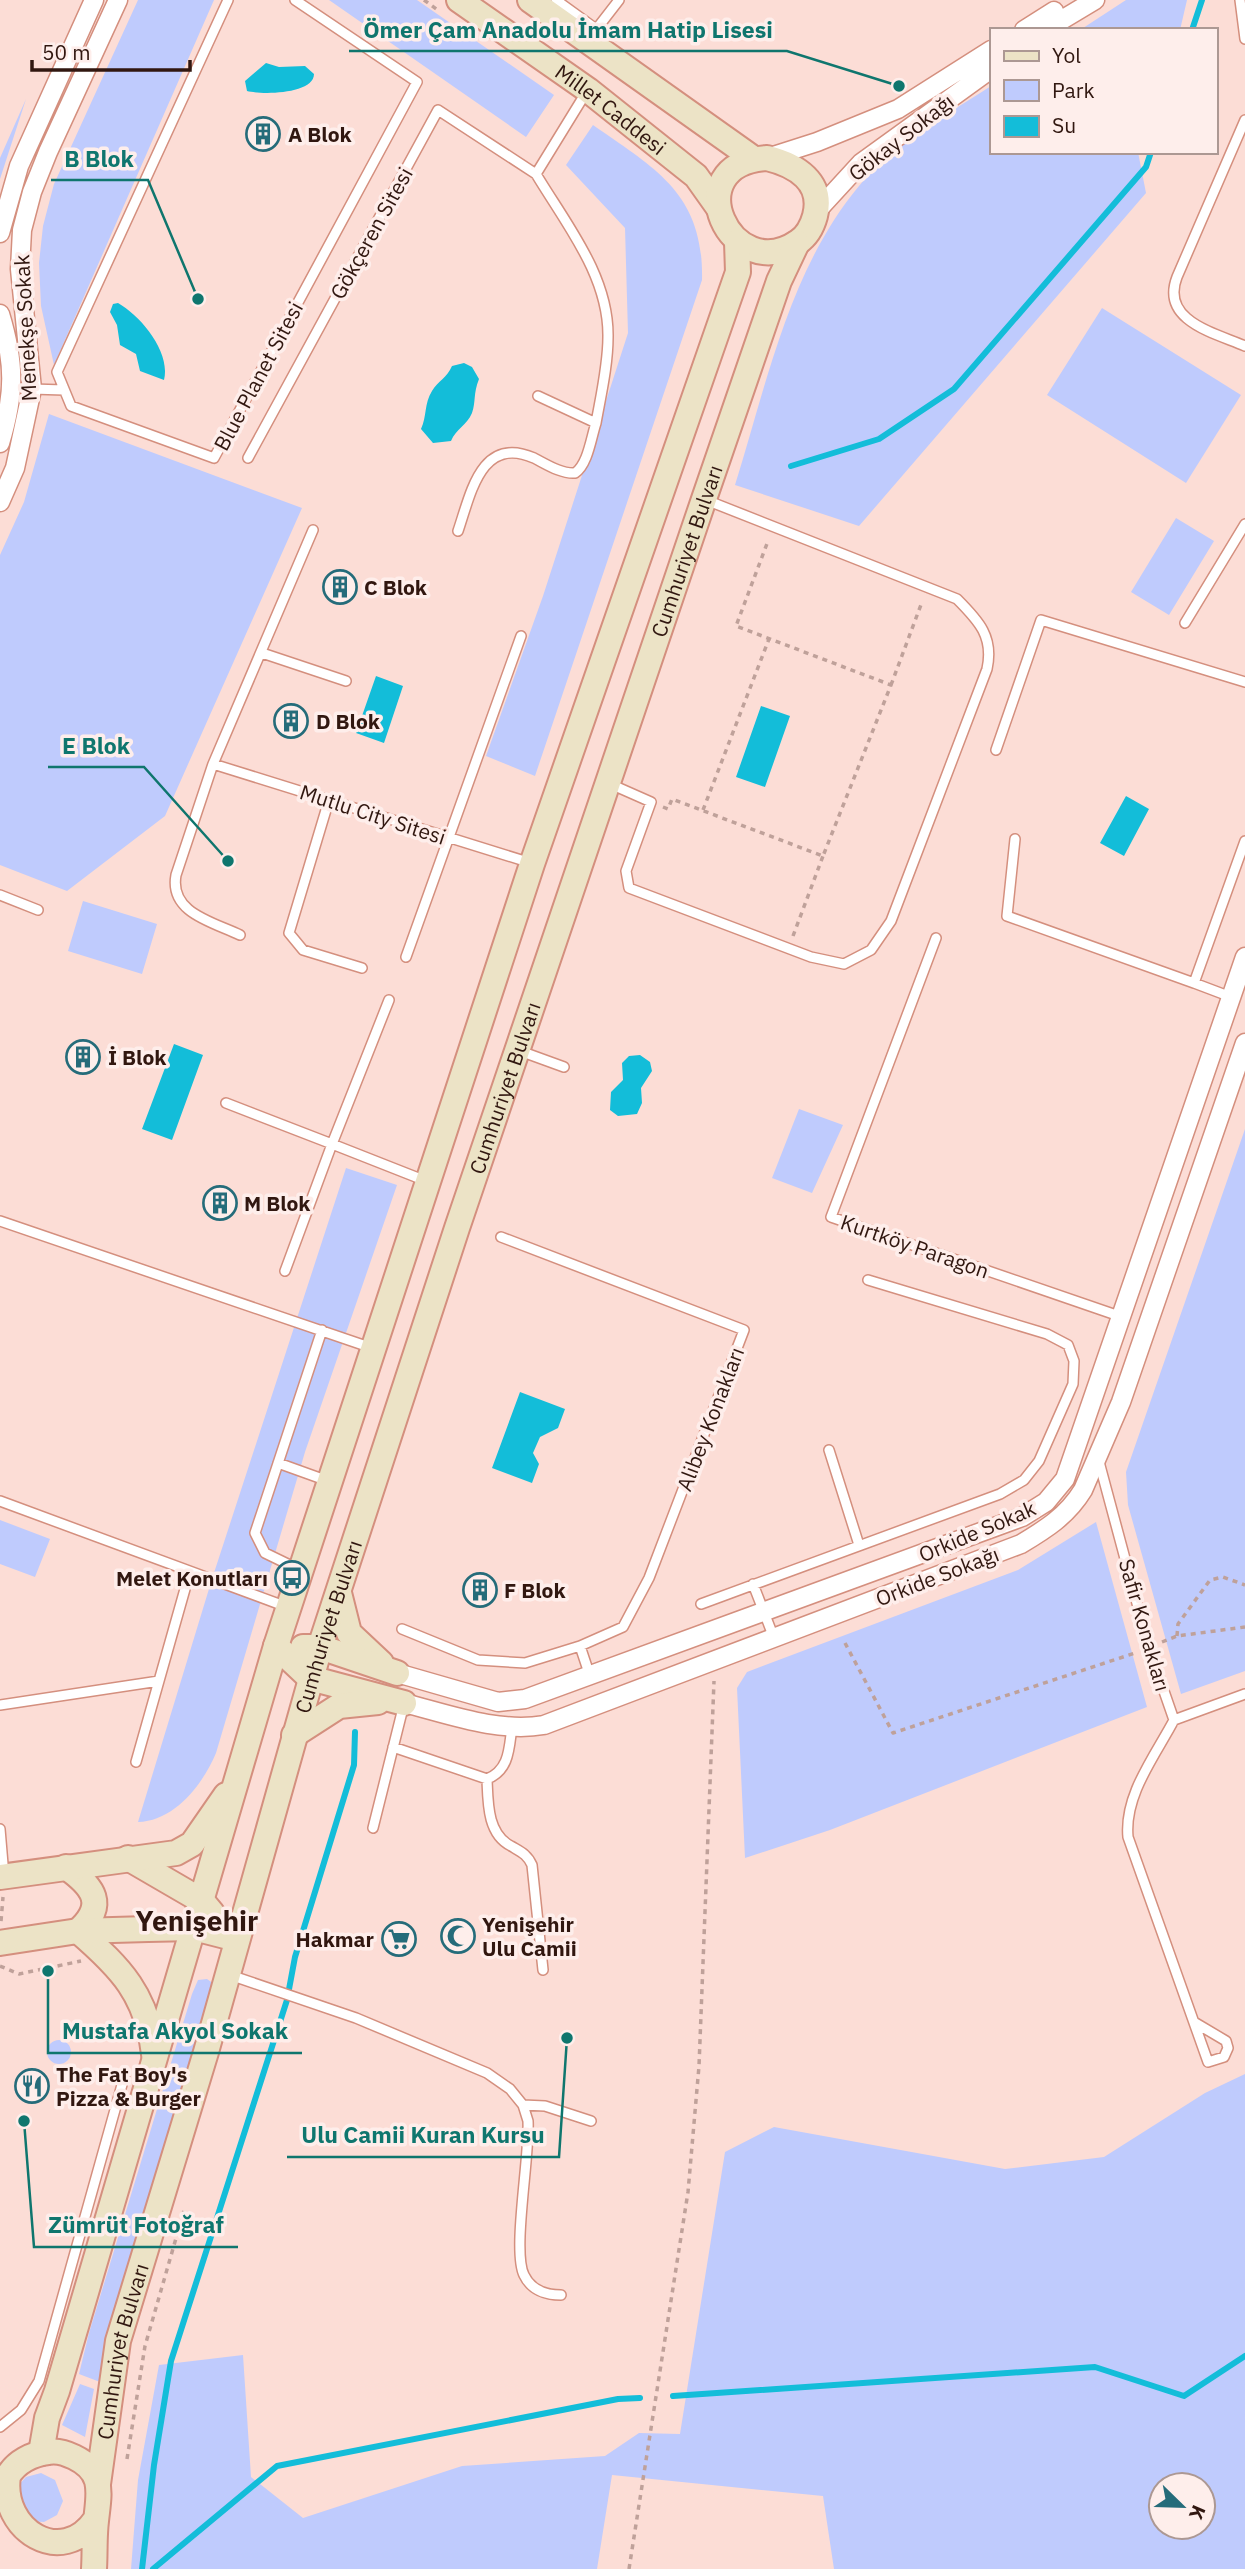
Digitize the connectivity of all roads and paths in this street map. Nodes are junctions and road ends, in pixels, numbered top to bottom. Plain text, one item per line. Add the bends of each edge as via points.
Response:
1 (94, 0) edge
2 (118, 0) edge
3 (228, 0) edge
4 (295, 0) edge
5 (424, 0) edge
6 (530, 0) edge
7 (556, 0) edge
8 (619, 0) edge
9 (1072, 0) edge
10 (1095, 0) edge
11 (1240, 0) edge
12 (453, 8) edge
13 (1027, 28) edge
14 (1048, 28) edge
15 (592, 35) junction
16 (1245, 38) edge
17 (990, 52) edge
18 (990, 70) edge
19 (588, 90) junction
20 (1245, 120) edge
21 (761, 158) junction
22 (536, 174) junction
23 (718, 208) junction
24 (816, 212) junction
25 (0, 233) edge
26 (737, 242) junction
27 (797, 243) junction
28 (0, 314) edge
29 (1245, 346) edge
30 (32, 389) junction
31 (64, 390) junction
32 (538, 396) dead end
33 (596, 423) junction
34 (0, 443) edge
35 (248, 458) dead end
36 (704, 499) junction
37 (0, 502) edge
38 (1245, 524) edge
39 (774, 527) junction
40 (313, 530) dead end
41 (458, 531) dead end
42 (928, 587) junction
43 (1185, 623) dead end
44 (521, 636) dead end
45 (769, 639) junction
46 (262, 653) junction
47 (346, 681) dead end
48 (1245, 682) edge
49 (891, 685) junction
50 (996, 750) dead end
51 (213, 764) junction
52 (608, 783) junction
53 (329, 800) junction
54 (651, 802) junction
55 (703, 811) junction
56 (449, 838) junction
57 (1015, 839) dead end
58 (1245, 841) edge
59 (823, 856) junction
60 (532, 864) junction
61 (0, 895) edge
62 (38, 910) dead end
63 (240, 935) dead end
64 (936, 938) dead end
65 (788, 948) junction
66 (406, 957) dead end
67 (1245, 957) edge
68 (362, 968) dead end
69 (1194, 983) junction
70 (389, 1000) dead end
71 (1238, 1000) edge
72 (1245, 1044) edge
73 (518, 1051) junction
74 (564, 1067) dead end
75 (226, 1103) dead end
76 (332, 1144) junction
77 (428, 1181) junction
78 (0, 1221) edge
79 (501, 1237) dead end
80 (285, 1271) dead end
81 (867, 1280) dead end
82 (1122, 1317) junction
83 (321, 1330) junction
84 (373, 1348) junction
85 (828, 1450) dead end
86 (1098, 1456) junction
87 (278, 1463) junction
88 (330, 1482) junction
89 (0, 1501) edge
90 (859, 1545) junction
91 (300, 1571) junction
92 (753, 1584) junction
93 (1245, 1585) edge
94 (185, 1590) dead end
95 (338, 1591) junction
96 (701, 1604) dead end
97 (289, 1607) junction
98 (765, 1613) junction
99 (1245, 1627) edge
100 (402, 1629) dead end
101 (1177, 1636) junction
102 (774, 1639) junction
103 (845, 1643) dead end
104 (276, 1646) junction
105 (580, 1646) junction
106 (320, 1647) junction
107 (1149, 1648) junction
108 (714, 1661) junction
109 (397, 1673) junction
110 (590, 1676) junction
111 (310, 1678) junction
112 (159, 1681) junction
113 (1245, 1694) edge
114 (404, 1703) junction
115 (0, 1705) edge
116 (1174, 1720) junction
117 (512, 1727) junction
118 (293, 1735) junction
119 (393, 1748) junction
120 (136, 1762) dead end
121 (242, 1771) junction
122 (487, 1779) junction
123 (373, 1828) dead end
124 (0, 1829) edge
125 (128, 1858) junction
126 (66, 1867) junction
127 (2, 1877) edge
128 (202, 1901) junction
129 (0, 1912) edge
130 (194, 1928) junction
131 (78, 1931) junction
132 (237, 1940) junction
133 (0, 1943) edge
134 (543, 1970) dead end
135 (227, 1974) junction
136 (1194, 2022) junction
137 (155, 2058) junction
138 (125, 2074) dead end
139 (523, 2105) junction
140 (591, 2121) dead end
141 (186, 2203) dead end
142 (561, 2295) dead end
143 (0, 2427) edge
144 (34, 2456) junction
145 (0, 2465) edge
146 (126, 2465) dead end
147 (98, 2484) junction
148 (96, 2519) junction
149 (17, 2540) edge
150 (94, 2569) edge
151 (629, 2569) edge

1 - 25 street, Menekşe Sokak via 19,166
2 - 30 street, Menekşe Sokak via 48,152 22,230 20,269
3 - 31 lane via 57,372
4 - 31 lane, Blue Planet Sitesi via 417,82 214,458 71,406
5 - 12 path
6 - 15 street, Millet Caddesi
7 - 15 lane
8 - 15 lane
9 - 13 street
10 - 14 street
11 - 16 lane
12 - 19 street, Millet Caddesi
15 - 21 street, Millet Caddesi
17 - 21 street via 898,109
18 - 24 street, Gökay Sokağı via 861,163
19 - 22 lane
19 - 23 street, Millet Caddesi via 696,176
20 - 29 lane via 1173,295 1178,311 1189,322
21 - 23 street via 730,172
21 - 24 street via 794,167 807,177 816,191
22 - 33 lane, Gökçeren Sitesi via 594,270 604,302 608,335
22 - 35 lane, Gökçeren Sitesi via 438,110
23 - 26 street
24 - 27 street, Cumhuriyet Bulvarı via 807,235
26 - 27 street via 771,250
26 - 60 street, Cumhuriyet Bulvarı via 737,272
27 - 36 street, Cumhuriyet Bulvarı via 779,281
28 - 34 street, Menekşe Sokak via 13,382
30 - 31 lane
30 - 37 street, Menekşe Sokak via 21,447
32 - 33 lane
33 - 41 lane, Gökçeren Sitesi via 575,473 519,452 491,459 472,489
36 - 39 lane
36 - 52 street, Cumhuriyet Bulvarı
38 - 43 lane
39 - 42 lane
39 - 45 path via 736,626
40 - 46 lane
42 - 49 path
42 - 65 lane via 957,599 974,615 991,651 891,921 871,950 844,964
44 - 56 lane
45 - 49 path
45 - 55 path
46 - 47 lane
46 - 51 lane
48 - 50 lane via 1041,620
49 - 59 path
51 - 53 lane, Mutlu City Sitesi
51 - 63 lane via 176,875 176,893 188,911
52 - 54 lane
52 - 73 street, Cumhuriyet Bulvarı
53 - 56 lane, Mutlu City Sitesi
53 - 68 lane via 289,933 303,950
54 - 55 path via 667,809 672,799
54 - 65 lane via 625,871 629,888
55 - 59 path
56 - 60 lane, Mutlu City Sitesi
56 - 66 lane
57 - 69 lane via 1007,916
58 - 69 lane
59 - 65 path
60 - 77 street, Cumhuriyet Bulvarı
61 - 62 lane
64 - 82 lane, Kurtköy Paragon via 831,1217
67 - 71 street, Orkide Sokak
69 - 71 lane
70 - 76 lane
71 - 82 street, Orkide Sokak
72 - 86 street, Orkide Sokağı via 1121,1402
73 - 74 lane
73 - 95 street, Cumhuriyet Bulvarı
75 - 76 lane
76 - 77 lane
76 - 80 lane
77 - 84 street, Cumhuriyet Bulvarı
78 - 83 lane
79 - 105 lane, Alibey Konakları via 744,1330 649,1578 623,1627
81 - 90 lane via 1047,1334 1068,1345 1074,1373 1039,1461 1024,1480 1000,1494
82 - 98 street, Orkide Sokak via 1065,1479 1046,1502 1023,1517
83 - 84 lane
83 - 87 lane
84 - 88 street, Cumhuriyet Bulvarı
85 - 90 lane
86 - 102 street, Orkide Sokağı via 1075,1503 1053,1525 1021,1544
86 - 107 lane, Safir Konakları
87 - 88 lane
87 - 91 lane via 256,1533 265,1553
88 - 91 street, Cumhuriyet Bulvarı
89 - 97 lane
90 - 92 lane
91 - 97 street, Cumhuriyet Bulvarı
92 - 96 lane
92 - 98 lane
93 - 101 path via 1223,1577 1210,1580 1178,1624
94 - 112 lane
95 - 106 street, Cumhuriyet Bulvarı
95 - 109 street via 349,1633
97 - 104 street, Cumhuriyet Bulvarı
98 - 102 lane
98 - 110 street, Orkide Sokak
99 - 101 path
100 - 105 lane, Alibey Konakları via 478,1660 525,1663
101 - 107 path
102 - 108 street, Orkide Sokağı
103 - 107 path via 893,1733
104 - 106 street
104 - 111 street
104 - 121 street, Cumhuriyet Bulvarı
105 - 110 lane
106 - 109 street
106 - 111 street, Cumhuriyet Bulvarı
107 - 116 lane, Safir Konakları
108 - 117 street, Orkide Sokağı via 544,1725
108 - 151 path via 699,2066 688,2192
109 - 110 street, Orkide Sokak via 498,1702 513,1702
111 - 114 street
111 - 118 street, Cumhuriyet Bulvarı
112 - 115 lane
112 - 120 lane
113 - 116 lane, Safir Konakları
114 - 117 street, Orkide Sokağı
114 - 118 street via 340,1706
114 - 119 lane
116 - 136 lane via 1131,1801 1127,1826
117 - 122 lane via 505,1764
118 - 132 street, Cumhuriyet Bulvarı
119 - 122 lane
119 - 123 lane
121 - 125 street via 192,1844 176,1853
121 - 128 street, Cumhuriyet Bulvarı
122 - 134 lane via 489,1813 497,1834 523,1852 532,1865
124 - 127 lane
125 - 126 street
125 - 128 street
126 - 127 street
126 - 131 street via 93,1892 92,1919
127 - 129 path
128 - 130 street, Cumhuriyet Bulvarı
128 - 132 street
130 - 131 street
130 - 132 street
130 - 137 street, Cumhuriyet Bulvarı
131 - 133 street
131 - 137 street via 112,1960 138,1994
132 - 135 street, Cumhuriyet Bulvarı
135 - 139 lane via 325,2007 487,2073
135 - 147 street, Cumhuriyet Bulvarı via 118,2341
136 - 136 lane via 1208,2062 1224,2057 1226,2040
137 - 144 street, Cumhuriyet Bulvarı
138 - 143 lane via 38,2381 21,2410
139 - 140 lane via 545,2106
139 - 142 lane via 529,2131 520,2266 533,2287
141 - 146 path via 145,2346
144 - 145 street
144 - 147 street, Cumhuriyet Bulvarı via 59,2452 79,2459
144 - 149 street, Cumhuriyet Bulvarı via 14,2468 1,2493 1,2507
147 - 148 street, Cumhuriyet Bulvarı via 101,2501
148 - 149 street, Cumhuriyet Bulvarı via 78,2542 64,2547 47,2549
148 - 150 street, Cumhuriyet Bulvarı

